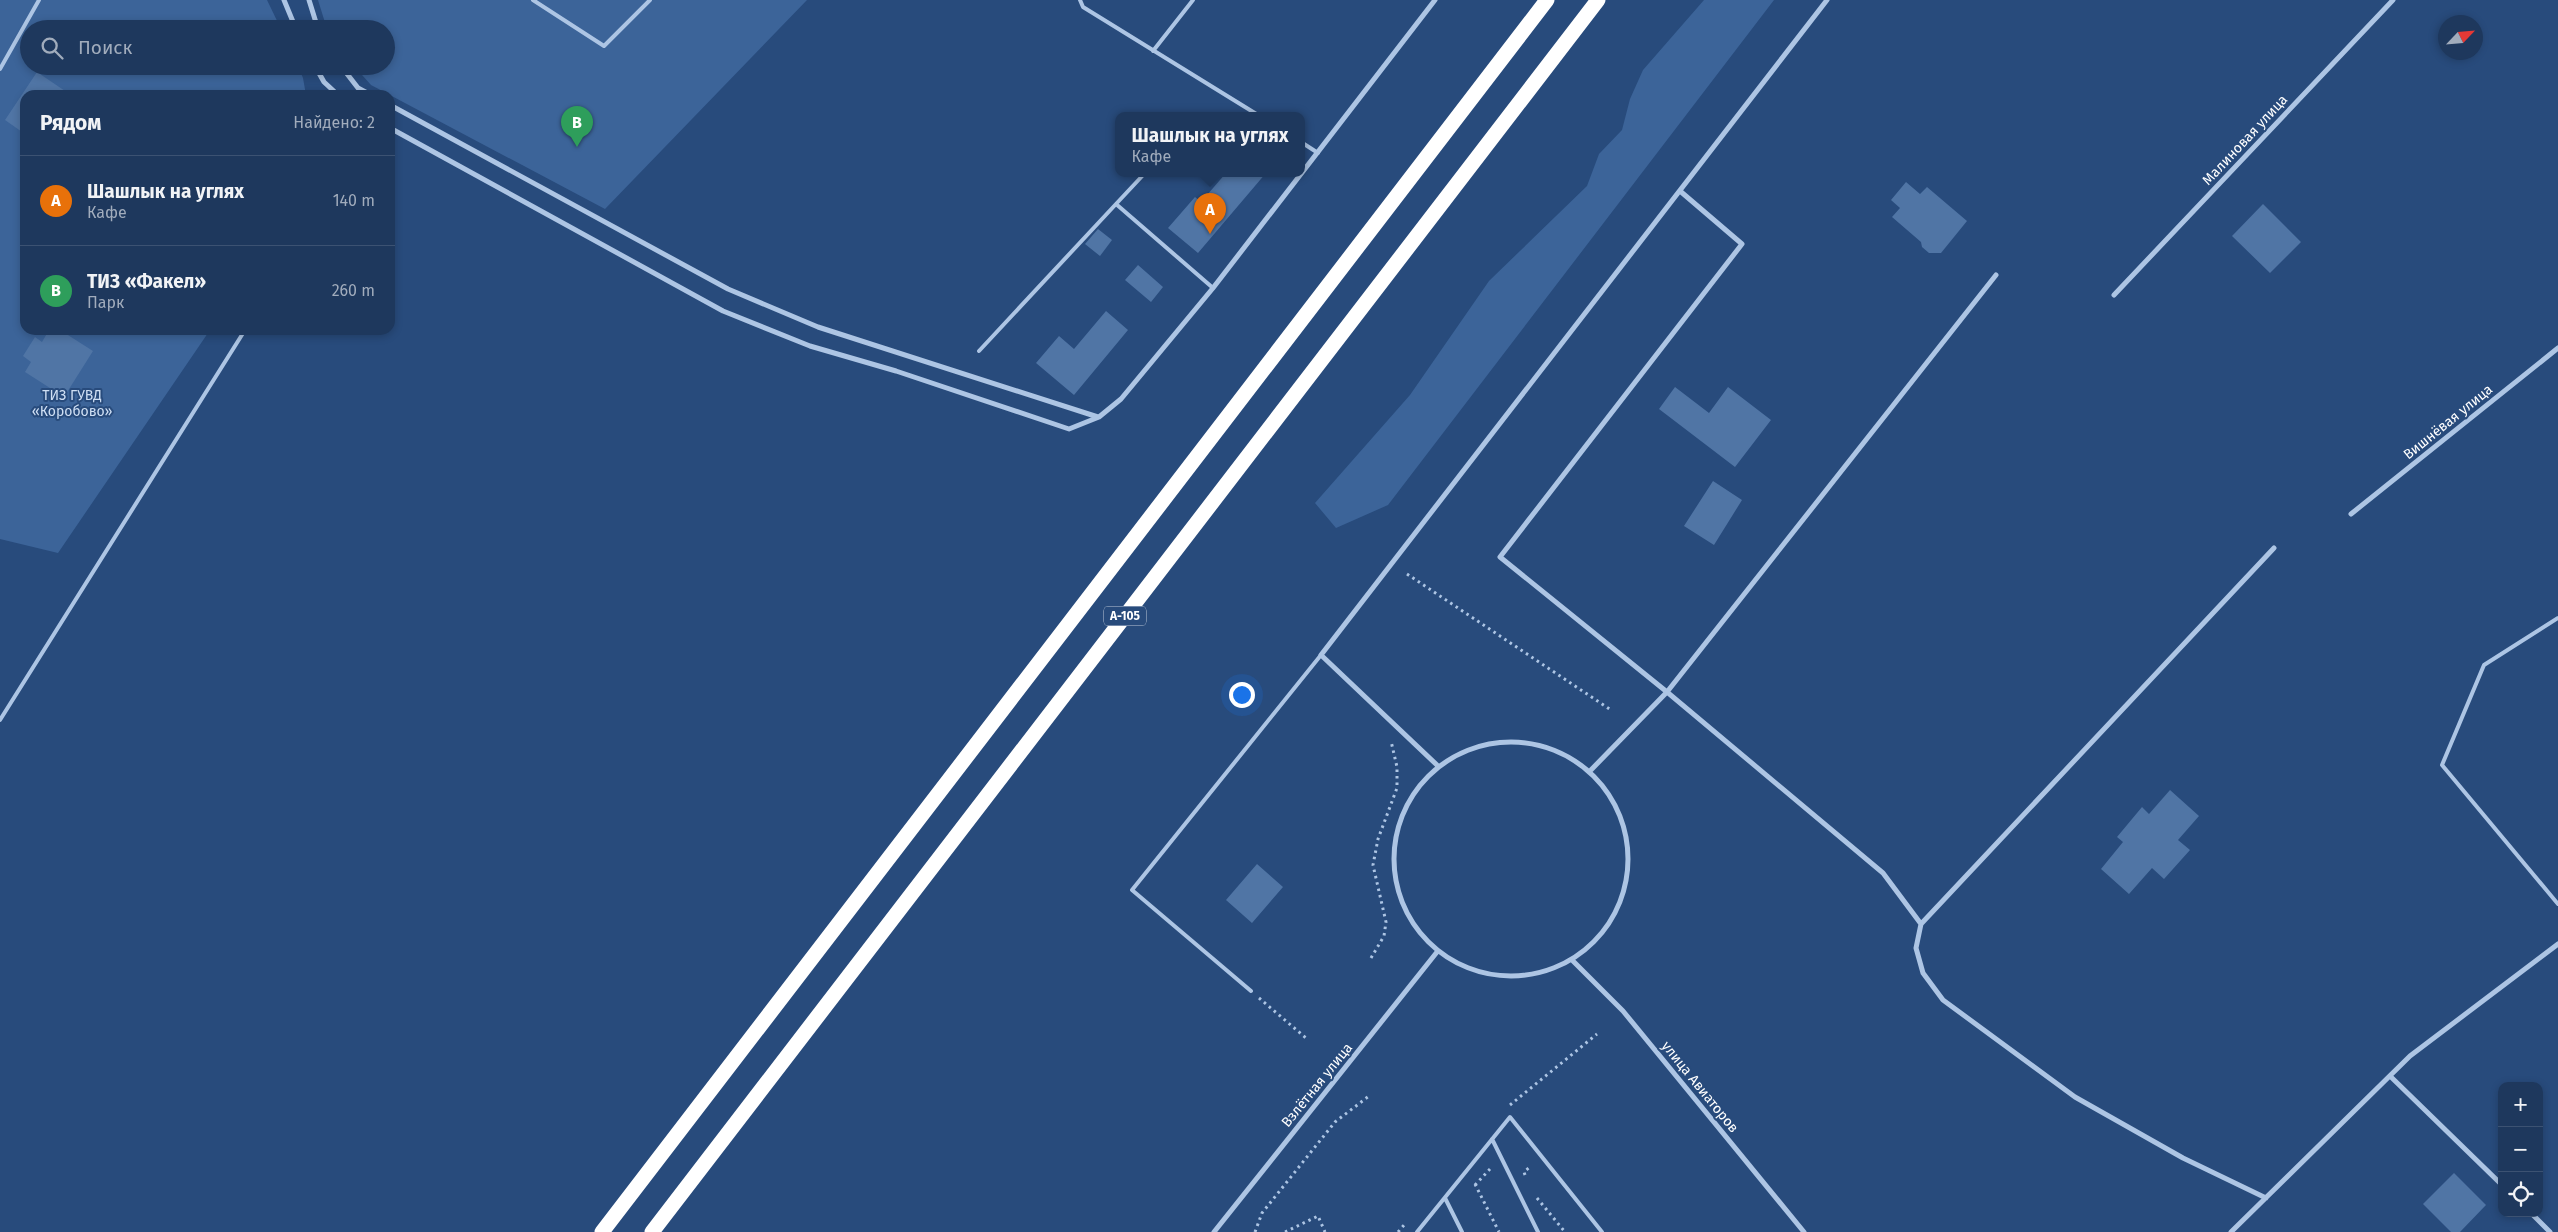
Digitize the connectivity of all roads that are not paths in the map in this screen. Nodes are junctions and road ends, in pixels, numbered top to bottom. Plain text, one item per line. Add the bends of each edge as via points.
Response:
1 (38, 0) edge
2 (284, 0) edge
3 (309, 0) edge
4 (533, 0) edge
5 (650, 0) edge
6 (1080, 0) edge
7 (1193, 0) edge
8 (1436, 0) edge
9 (1546, 0) edge
10 (1598, 0) edge
11 (1827, 0) edge
12 (2393, 0) edge
13 (27, 20) edge
14 (292, 20) edge
15 (315, 20) edge
16 (20, 33) edge
17 (1153, 51) junction
18 (0, 69) edge
19 (320, 75) edge
20 (348, 75) edge
21 (332, 90) edge
22 (362, 90) edge
23 (395, 108) edge
24 (1253, 112) edge
25 (395, 131) edge
26 (1305, 144) edge
27 (1319, 153) junction
28 (1305, 171) edge
29 (1141, 177) edge
30 (1300, 177) edge
31 (1680, 192) junction
32 (1116, 204) junction
33 (1996, 275) dead end
34 (1213, 288) junction
35 (2114, 295) dead end
36 (242, 335) edge
37 (2558, 348) edge
38 (979, 351) dead end
39 (1099, 417) junction
40 (2351, 514) dead end
41 (2274, 548) dead end
42 (2558, 618) edge
43 (1320, 655) junction
44 (1666, 692) junction
45 (0, 720) edge
46 (1438, 766) junction
47 (1589, 772) junction
48 (2558, 904) edge
49 (1921, 924) junction
50 (2558, 944) edge
51 (1437, 952) junction
52 (1573, 961) junction
53 (1251, 991) road end
54 (2390, 1076) junction
55 (1492, 1138) junction
56 (2498, 1181) edge
57 (1445, 1198) junction
58 (2266, 1198) junction
59 (2535, 1217) edge
60 (602, 1232) edge
61 (652, 1232) edge
62 (1214, 1232) edge
63 (1417, 1232) edge
64 (1462, 1232) edge
65 (1538, 1232) edge
66 (1602, 1232) edge
67 (1804, 1232) edge
68 (2231, 1232) edge
69 (2550, 1232) edge

1 - 13 lane
2 - 14 street
3 - 15 street
4 - 5 lane via 604,46
6 - 17 lane via 1082,7
7 - 17 lane
8 - 27 street
9 - 60 highway, А-105
10 - 61 highway, А-105
11 - 31 street
12 - 35 street, Малиновая улица
16 - 18 lane
17 - 24 lane
19 - 21 street
20 - 22 street
23 - 39 street via 728,289 818,327
25 - 39 street via 723,311 810,346 896,371 1068,429
26 - 27 lane
27 - 28 street
29 - 32 lane
30 - 34 street
31 - 43 street
31 - 44 street via 1742,244 1500,557
32 - 34 lane
32 - 38 lane
33 - 44 street
34 - 39 street via 1121,399
36 - 45 lane
37 - 40 street, Вишнёвая улица
41 - 49 street
42 - 48 lane via 2484,665 2442,765
43 - 46 street
43 - 53 lane via 1132,890
44 - 47 street
44 - 49 street via 1883,873
46 - 47 street via 1481,744 1529,742 1574,758
46 - 51 street via 1410,798 1395,837 1395,880 1409,920
47 - 52 street via 1609,792 1628,836 1628,884 1609,928
49 - 58 street via 1916,948 1923,973 1943,1000 2075,1097 2183,1158
50 - 54 street via 2410,1056
51 - 52 street via 1480,974 1518,977 1528,977
51 - 62 street, Взлётная улица
52 - 67 street, улица Авиаторов via 1623,1011
54 - 56 street
54 - 58 street
55 - 57 lane
55 - 65 lane
55 - 66 lane via 1510,1117
57 - 63 lane
57 - 64 lane
58 - 68 street
59 - 69 street

